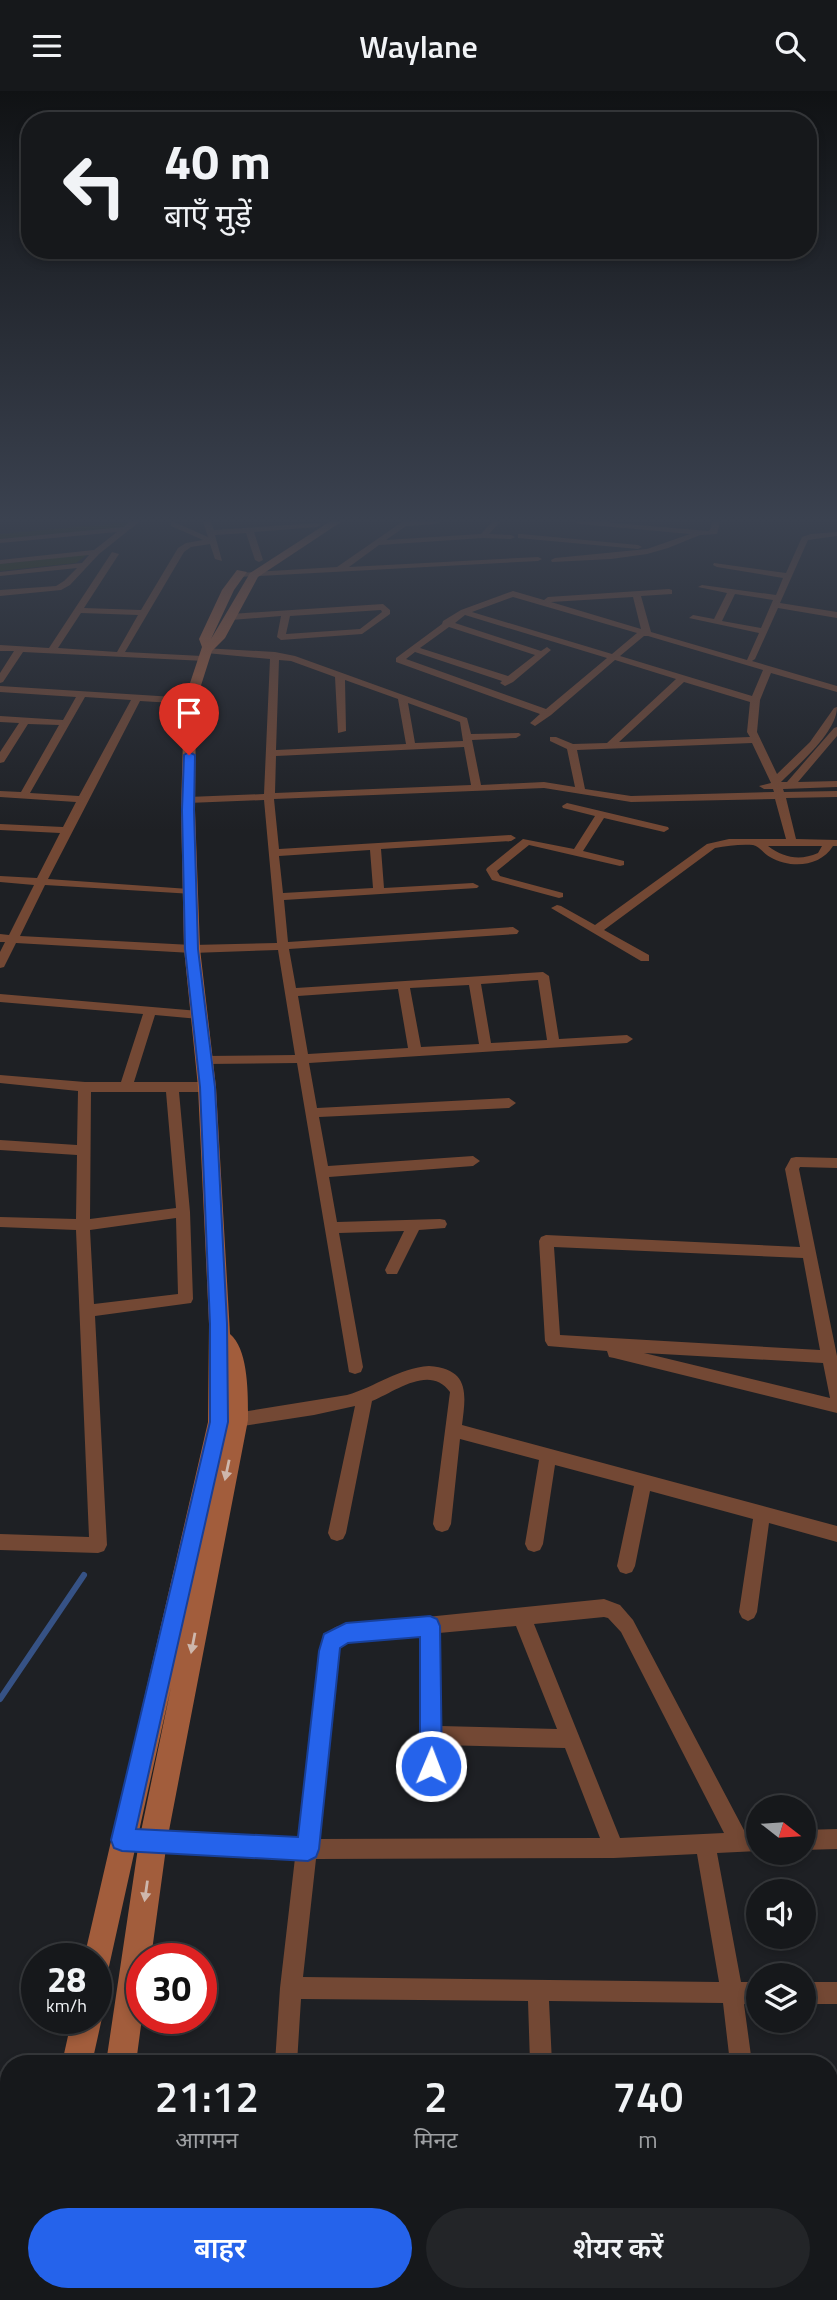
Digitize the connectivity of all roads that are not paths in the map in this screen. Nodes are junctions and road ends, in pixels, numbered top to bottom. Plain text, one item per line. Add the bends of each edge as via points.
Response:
1 (70, 625) edge
2 (137, 625) edge
3 (212, 625) edge
4 (226, 625) edge
5 (284, 625) edge
6 (370, 625) edge
7 (445, 625) edge
8 (449, 625) edge
9 (507, 625) edge
10 (618, 625) edge
11 (643, 625) edge
12 (729, 625) edge
13 (767, 625) edge
14 (764, 631) junction
15 (645, 633) junction
16 (559, 641) junction
17 (0, 648) edge
18 (20, 649) junction
19 (413, 649) junction
20 (52, 651) junction
21 (205, 653) junction
22 (542, 654) junction
23 (119, 655) junction
24 (275, 655) junction
25 (613, 657) junction
26 (751, 659) dead end
27 (768, 669) junction
28 (340, 675) junction
29 (683, 678) junction
30 (0, 680) edge
31 (510, 680) junction
32 (0, 689) edge
33 (837, 689) edge
34 (83, 693) junction
35 (492, 693) junction
36 (137, 697) junction
37 (402, 698) junction
38 (755, 700) junction
39 (190, 701) junction
40 (837, 710) edge
41 (548, 713) junction
42 (0, 719) edge
43 (25, 721) junction
44 (65, 723) junction
45 (535, 723) dead end
46 (341, 731) dead end
47 (836, 733) edge
48 (516, 735) dead end
49 (554, 739) dead end
50 (468, 740) junction
51 (754, 740) junction
52 (609, 745) junction
53 (411, 746) junction
54 (572, 747) junction
55 (270, 753) junction
56 (0, 760) edge
57 (837, 784) edge
58 (476, 787) junction
59 (777, 787) junction
60 (560, 789) junction
61 (791, 790) junction
62 (585, 792) junction
63 (0, 794) edge
64 (837, 794) edge
65 (24, 796) junction
66 (82, 799) junction
67 (269, 801) junction
68 (188, 805) junction
69 (567, 806) dead end
70 (580, 809) junction
71 (601, 814) junction
72 (0, 827) edge
73 (664, 829) dead end
74 (66, 830) junction
75 (511, 838) dead end
76 (759, 842) junction
77 (792, 843) junction
78 (833, 843) edge
79 (375, 847) junction
80 (577, 852) junction
81 (273, 853) junction
82 (620, 863) dead end
83 (0, 879) edge
84 (40, 882) junction
85 (473, 886) dead end
86 (379, 891) junction
87 (190, 892) junction
88 (559, 895) dead end
89 (278, 897) junction
90 (557, 908) dead end
91 (596, 930) junction
92 (513, 931) dead end
93 (6, 938) edge
94 (283, 946) junction
95 (191, 949) junction
96 (645, 958) dead end
97 (0, 964) edge
98 (474, 980) junction
99 (404, 986) junction
100 (291, 992) junction
101 (0, 998) edge
102 (150, 1011) junction
103 (199, 1015) junction
104 (626, 1039) dead end
105 (554, 1044) junction
106 (486, 1048) junction
107 (415, 1052) junction
108 (302, 1059) junction
109 (205, 1060) junction
110 (0, 1079) edge
111 (85, 1087) junction
112 (126, 1087) junction
113 (207, 1087) junction
114 (172, 1088) junction
115 (509, 1103) dead end
116 (311, 1113) junction
117 (0, 1145) edge
118 (83, 1150) junction
119 (473, 1161) dead end
120 (837, 1163) edge
121 (321, 1172) junction
122 (183, 1212) junction
123 (0, 1222) edge
124 (440, 1224) dead end
125 (83, 1225) junction
126 (414, 1225) junction
127 (331, 1228) junction
128 (808, 1253) junction
129 (392, 1270) dead end
130 (86, 1311) junction
131 (579, 1344) junction
132 (829, 1357) junction
133 (355, 1367) dead end
134 (837, 1395) edge
135 (365, 1396) junction
136 (837, 1406) edge
137 (228, 1413) junction
138 (454, 1430) junction
139 (548, 1456) junction
140 (644, 1481) junction
141 (762, 1513) junction
142 (442, 1524) dead end
143 (337, 1533) dead end
144 (837, 1534) edge
145 (0, 1542) edge
146 (534, 1544) dead end
147 (626, 1566) dead end
148 (194, 1579) junction
149 (748, 1612) dead end
150 (522, 1617) junction
151 (430, 1626) junction
152 (432, 1735) junction
153 (569, 1739) junction
154 (431, 1766) dead end
155 (746, 1837) edge
156 (837, 1839) edge
157 (122, 1840) junction
158 (816, 1840) edge
159 (153, 1841) junction
160 (746, 1842) edge
161 (705, 1843) junction
162 (614, 1848) junction
163 (308, 1849) junction
164 (101, 1943) edge
165 (291, 1988) junction
166 (538, 1992) junction
167 (732, 1993) junction
168 (746, 1993) edge
169 (816, 1993) edge
170 (837, 1993) edge
171 (83, 2034) edge
172 (79, 2055) edge
173 (122, 2055) edge
174 (287, 2055) edge
175 (541, 2055) edge
176 (740, 2055) edge

1 - 20 street
2 - 23 street
3 - 21 street
4 - 21 street
5 - 6 street via 281,637 362,631
7 - 19 street
8 - 22 street
9 - 16 street
10 - 15 street
11 - 15 street
12 - 14 street
13 - 14 street
14 - 26 street
15 - 25 street
15 - 27 street
16 - 22 street
16 - 25 street
17 - 18 street
18 - 20 street
18 - 30 street
19 - 31 street
19 - 35 street via 401,662
20 - 23 street
21 - 23 street
21 - 24 street
21 - 39 street
22 - 31 street
24 - 28 street
24 - 55 street
25 - 29 street
25 - 41 street
27 - 33 street
27 - 38 street
28 - 37 street
28 - 46 street
29 - 38 street
29 - 52 street
31 - 35 street
32 - 34 street
34 - 36 street
34 - 44 street
35 - 41 street
36 - 39 street
36 - 66 street
37 - 50 street via 464,720
37 - 53 street
38 - 51 street
39 - 68 street
40 - 59 street
41 - 45 street
42 - 43 street
43 - 44 street
43 - 56 street
44 - 65 street
47 - 61 street
48 - 50 street
49 - 54 street
50 - 53 street
50 - 58 street
51 - 52 street
51 - 59 street
52 - 54 street
53 - 55 street
54 - 62 street
55 - 67 street
57 - 61 street
58 - 60 street via 544,785
58 - 67 street
59 - 61 street
59 - 62 street via 669,799
59 - 77 street
60 - 62 street
60 - 67 street via 546,794
61 - 64 street
62 - 70 street
63 - 65 street
65 - 66 street
66 - 74 street
67 - 68 street
67 - 81 street
68 - 87 street
69 - 70 street
70 - 71 street
71 - 73 street
71 - 80 street
72 - 74 street
74 - 84 street
75 - 79 street
76 - 77 street
76 - 78 street via 771,855 793,861 817,857
76 - 91 street via 711,846
77 - 78 street
79 - 81 street
79 - 86 street
80 - 82 street
80 - 88 street via 527,841 491,870 496,878
81 - 89 street
83 - 84 street
84 - 87 street
84 - 93 street
85 - 86 street
86 - 89 street
87 - 95 street
89 - 94 street
90 - 91 street
91 - 96 street
92 - 94 street
93 - 95 street
93 - 97 street
94 - 95 street
94 - 100 street
95 - 103 street
98 - 99 street
98 - 105 street via 543,976
98 - 106 street
99 - 100 street
99 - 107 street
100 - 108 street
101 - 102 street
102 - 103 street
102 - 112 street
103 - 109 street
104 - 105 street
105 - 106 street
106 - 107 street
107 - 108 street
108 - 109 street
108 - 116 street
109 - 113 street
110 - 111 street
111 - 112 street
111 - 118 street
112 - 114 street
113 - 114 street
113 - 137 street
114 - 122 street
115 - 116 street
116 - 121 street
117 - 118 street
118 - 125 street
119 - 121 street
120 - 128 street via 796,1162 792,1169
121 - 127 street
122 - 125 street
122 - 130 street via 186,1299
123 - 125 street
124 - 126 street
125 - 130 street
126 - 127 street
126 - 129 street
127 - 133 street
128 - 131 street via 546,1241 553,1341
128 - 132 street
130 - 145 street via 98,1545
131 - 132 street
131 - 136 street
132 - 134 street
135 - 137 street via 311,1409
135 - 138 street via 420,1374 438,1374 450,1379 458,1392
135 - 143 street
137 - 148 street
138 - 139 street
138 - 142 street
139 - 140 street
139 - 146 street
140 - 141 street
140 - 147 street
141 - 144 street
141 - 149 street
148 - 157 street
148 -> 159 street
150 - 151 street
150 - 153 street
150 - 155 street via 604,1608 622,1617
151 - 152 street
151 - 163 street via 346,1633 331,1641
152 - 153 street
152 - 154 street
153 - 162 street
156 - 158 street
157 - 159 street
157 - 164 street
159 - 163 street
159 -> 173 street
160 - 161 street
161 - 162 street
161 - 167 street
162 - 163 street
163 - 165 street
165 - 166 street
165 - 174 street
166 - 167 street
166 - 175 street
167 - 168 street
167 - 176 street
169 - 170 street
171 - 172 street

